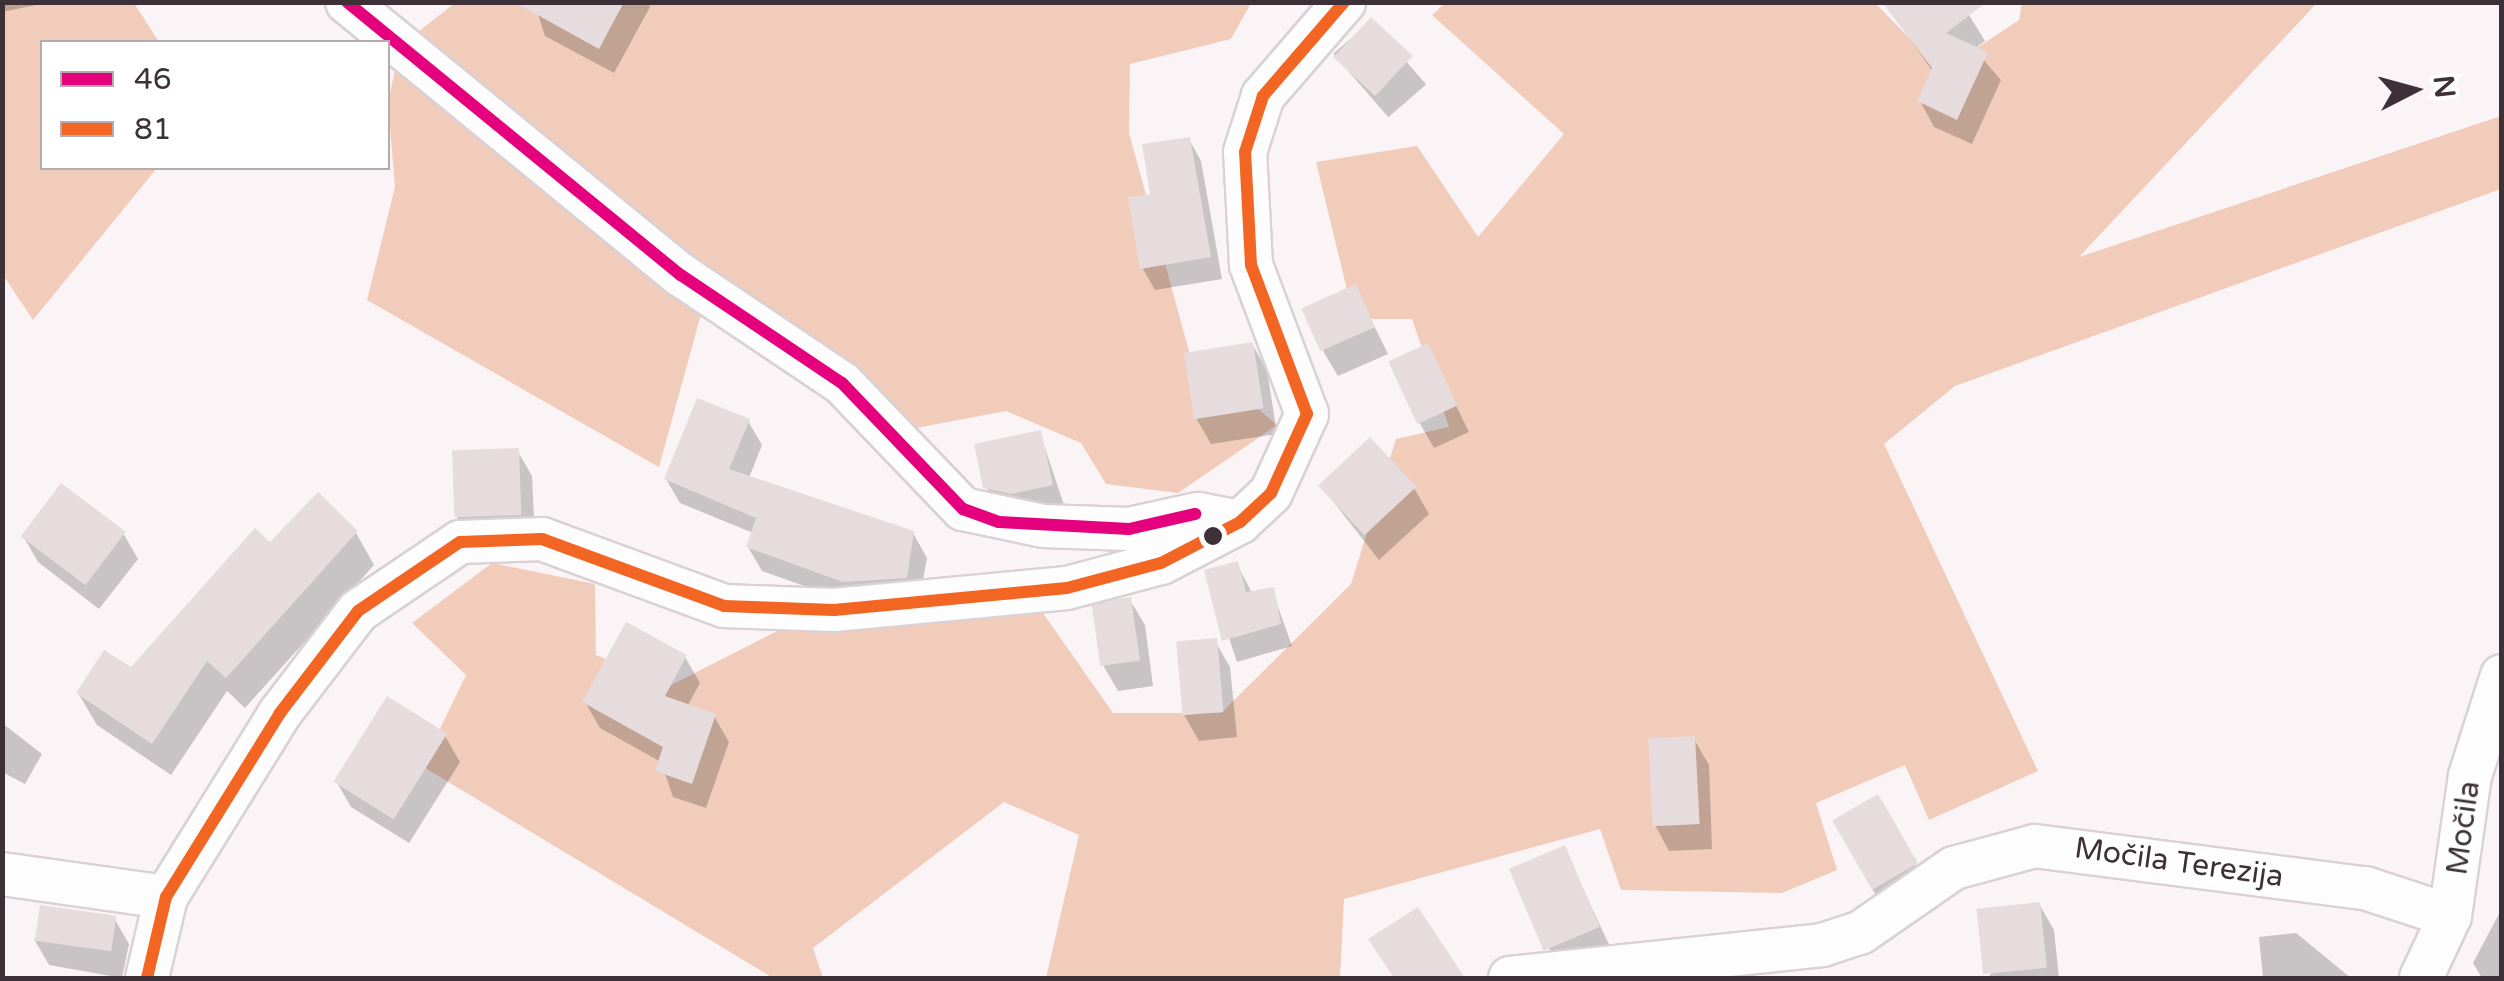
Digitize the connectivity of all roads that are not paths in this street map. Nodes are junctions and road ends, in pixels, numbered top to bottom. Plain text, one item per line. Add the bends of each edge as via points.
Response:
1 (346, 2) edge
2 (1344, 2) edge
3 (1240, 522) junction
4 (2502, 676) edge
5 (2, 874) edge
6 (166, 897) junction
7 (2450, 916) junction
8 (147, 978) edge
9 (1510, 978) edge
10 (2422, 978) edge

1 - 3 street via 666,263 842,383 963,509 1044,526 1129,529 1198,514
2 - 3 street via 1263,96 1245,152 1251,265 1307,414 1271,492
3 - 6 street via 1160,563 1067,588 834,610 724,606 542,539 460,542 358,610 280,712
4 - 7 street, Močila via 2470,776
5 - 6 street
6 - 8 street
7 - 9 street, Močila Terezija via 2364,888 2035,846 1954,868 1891,915 1822,944
7 - 10 street, Močila

